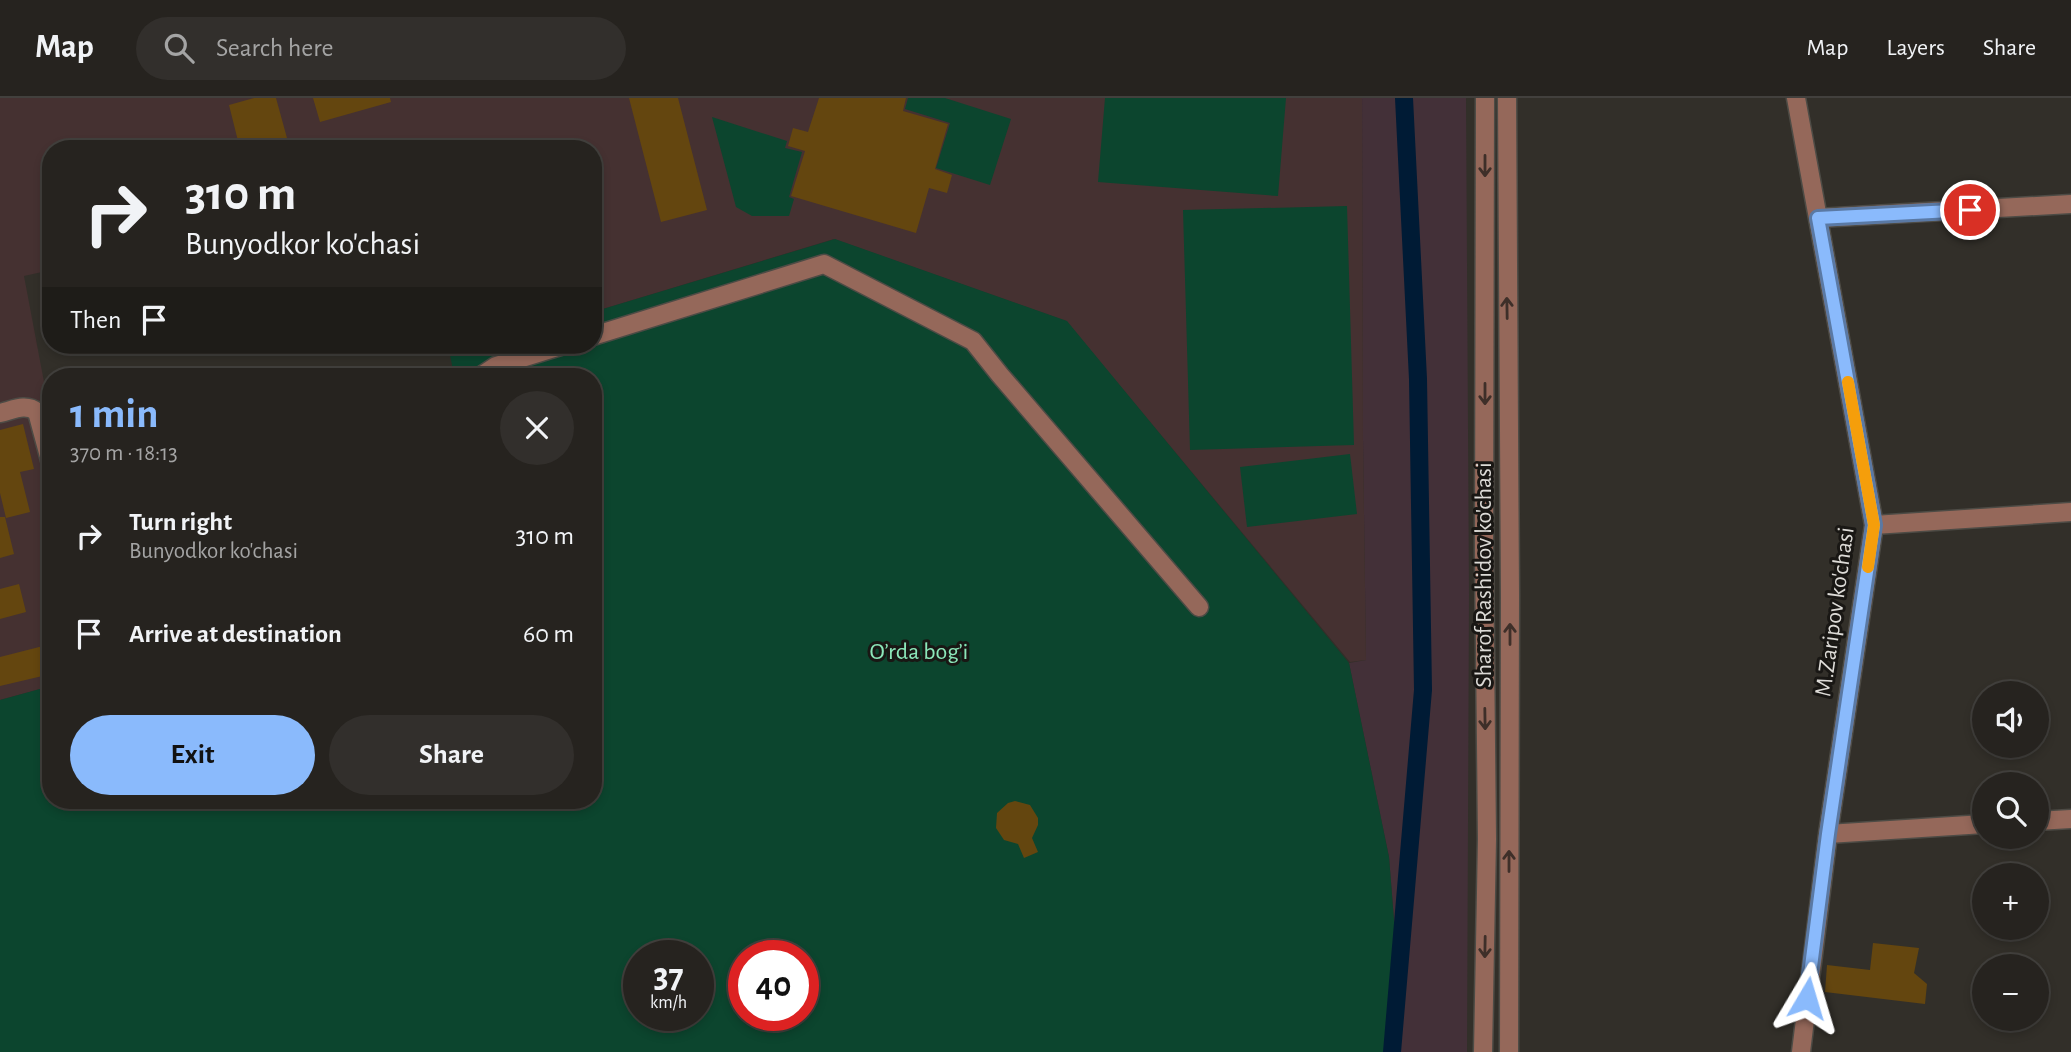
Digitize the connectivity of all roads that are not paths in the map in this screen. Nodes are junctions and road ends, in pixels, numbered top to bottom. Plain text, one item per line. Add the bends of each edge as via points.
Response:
1 (1485, 98) edge
2 (1507, 98) edge
3 (1796, 98) edge
4 (2071, 204) edge
5 (1818, 218) junction
6 (602, 332) edge
7 (535, 354) edge
8 (493, 368) edge
9 (0, 413) edge
10 (42, 431) edge
11 (2071, 512) edge
12 (1874, 525) junction
13 (1199, 607) dead end
14 (2071, 819) edge
15 (2049, 820) edge
16 (1972, 825) edge
17 (1828, 834) junction
18 (1483, 1052) edge
19 (1509, 1052) edge
20 (1801, 1052) edge

1 -> 18 street
19 -> 2 street, Sharof Rashidov ko'chasi
3 - 5 street, M.Zaripov ko'chasi
4 - 5 street
5 - 12 street, M.Zaripov ko'chasi
6 - 13 street via 824,264 973,341
7 - 8 street
9 - 10 street via 31,407
11 - 12 street
12 - 17 street, M.Zaripov ko'chasi
14 - 15 street
16 - 17 street
17 - 20 street, M.Zaripov ko'chasi

